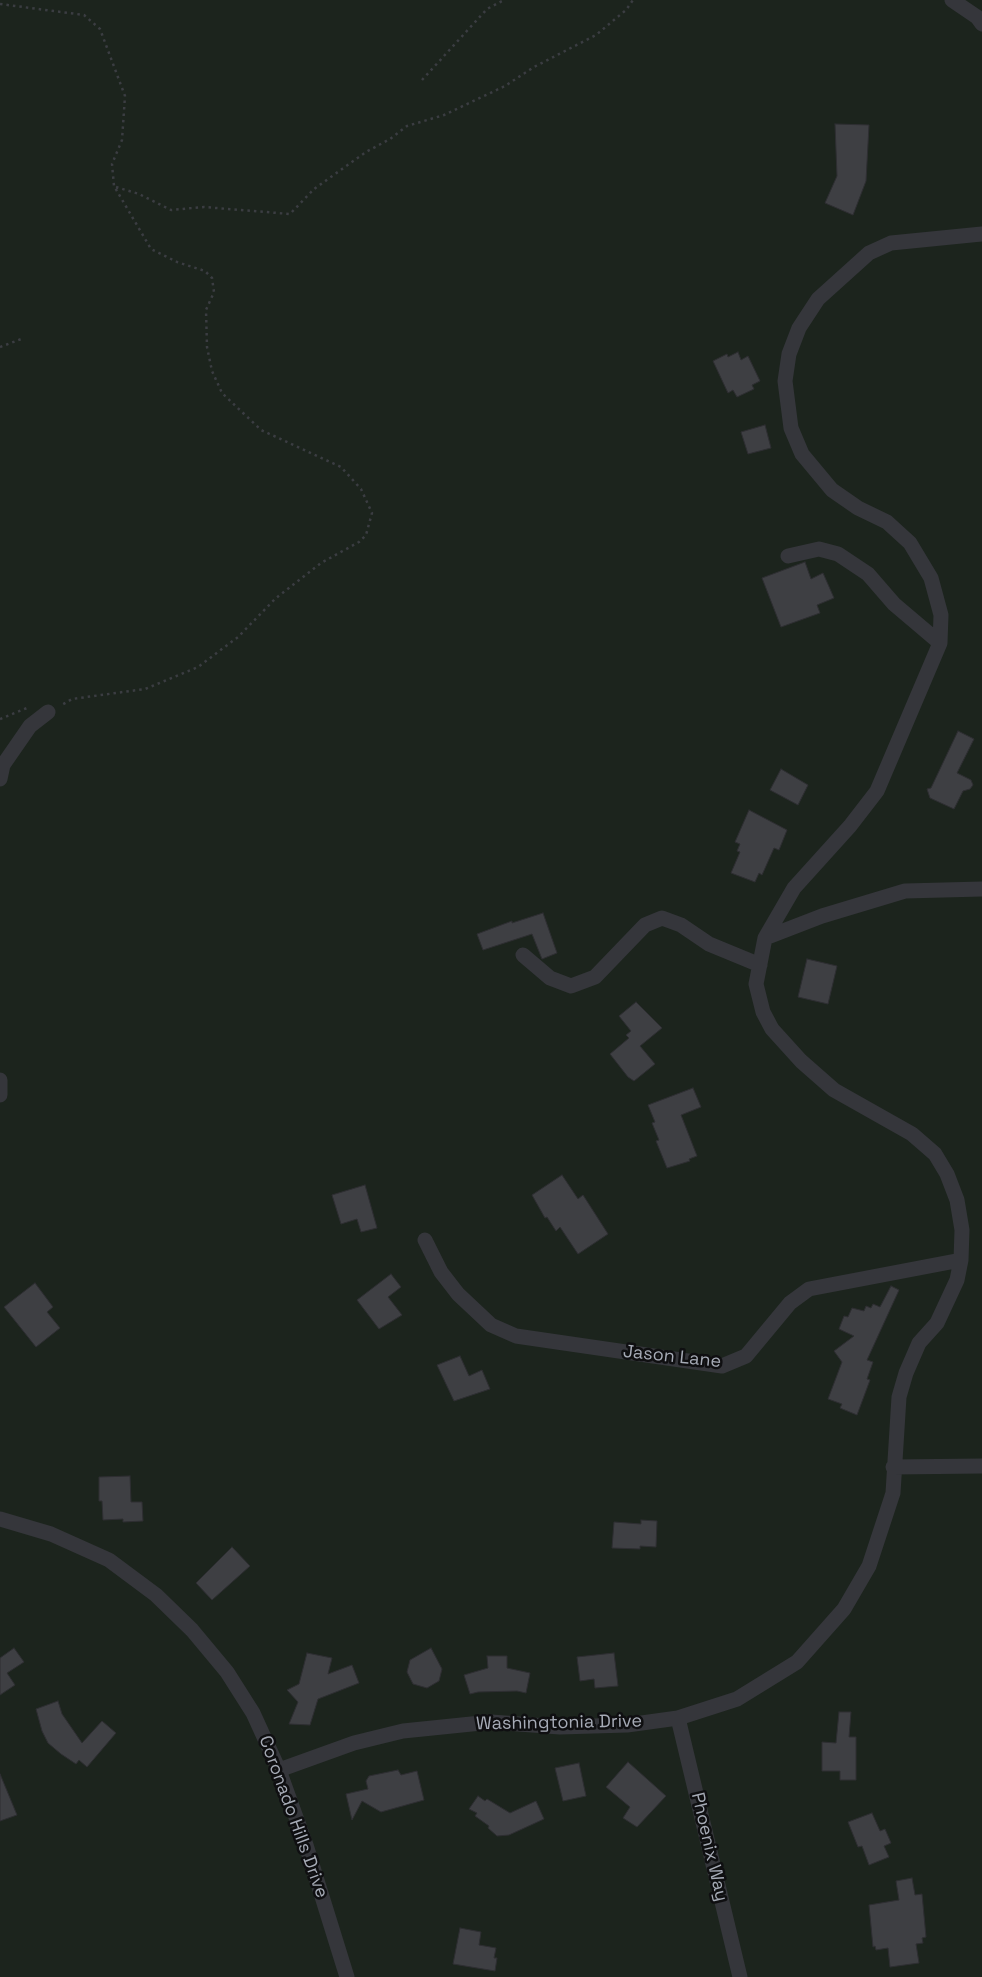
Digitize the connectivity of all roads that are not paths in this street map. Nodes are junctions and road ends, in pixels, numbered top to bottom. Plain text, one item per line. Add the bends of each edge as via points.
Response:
1 (952, 0) edge
2 (982, 24) edge
3 (982, 234) edge
4 (788, 556) dead end
5 (940, 643) junction
6 (48, 712) road end
7 (0, 779) edge
8 (982, 889) edge
9 (765, 938) junction
10 (524, 955) dead end
11 (760, 965) junction
12 (0, 1080) edge
13 (0, 1095) edge
14 (425, 1240) dead end
15 (961, 1260) junction
16 (982, 1466) edge
17 (893, 1467) junction
18 (0, 1519) edge
19 (678, 1718) junction
20 (279, 1770) junction
21 (347, 1977) edge
22 (740, 1977) edge

1 - 2 street via 979,18
3 - 5 street, Washingtonia Drive via 891,243 869,253 818,300 799,328 789,354 785,381 791,428 802,454 832,490 887,522 910,543 932,578 941,615
4 - 5 street via 819,548 838,554 868,574 894,604
5 - 9 street, Washingtonia Drive via 877,791 794,888
6 - 7 street via 30,726 3,766
8 - 9 street via 905,890
9 - 11 street, Washingtonia Drive
10 - 11 street via 550,978 571,986 596,977 645,924 662,918 709,944
11 - 15 street, Washingtonia Drive via 756,984 762,1012 772,1029 801,1061 834,1090 912,1134 935,1154 957,1200 962,1230
12 - 13 street
14 - 15 street, Jason Lane via 458,1294 492,1325 516,1336 722,1366 746,1356 790,1303 809,1289
15 - 17 street, Washingtonia Drive via 957,1280 936,1323 919,1343 906,1373 899,1397
16 - 17 street
17 - 19 street, Washingtonia Drive via 893,1493 869,1566 844,1609 798,1662 737,1699
18 - 20 street, Coronado Hills Drive via 51,1534 110,1560 156,1595 192,1630 227,1672 253,1713
19 - 20 street, Washingtonia Drive via 627,1725 560,1727 491,1722 403,1731 354,1743
19 - 22 street, Phoenix Way
20 - 21 street, Coronado Hills Drive

